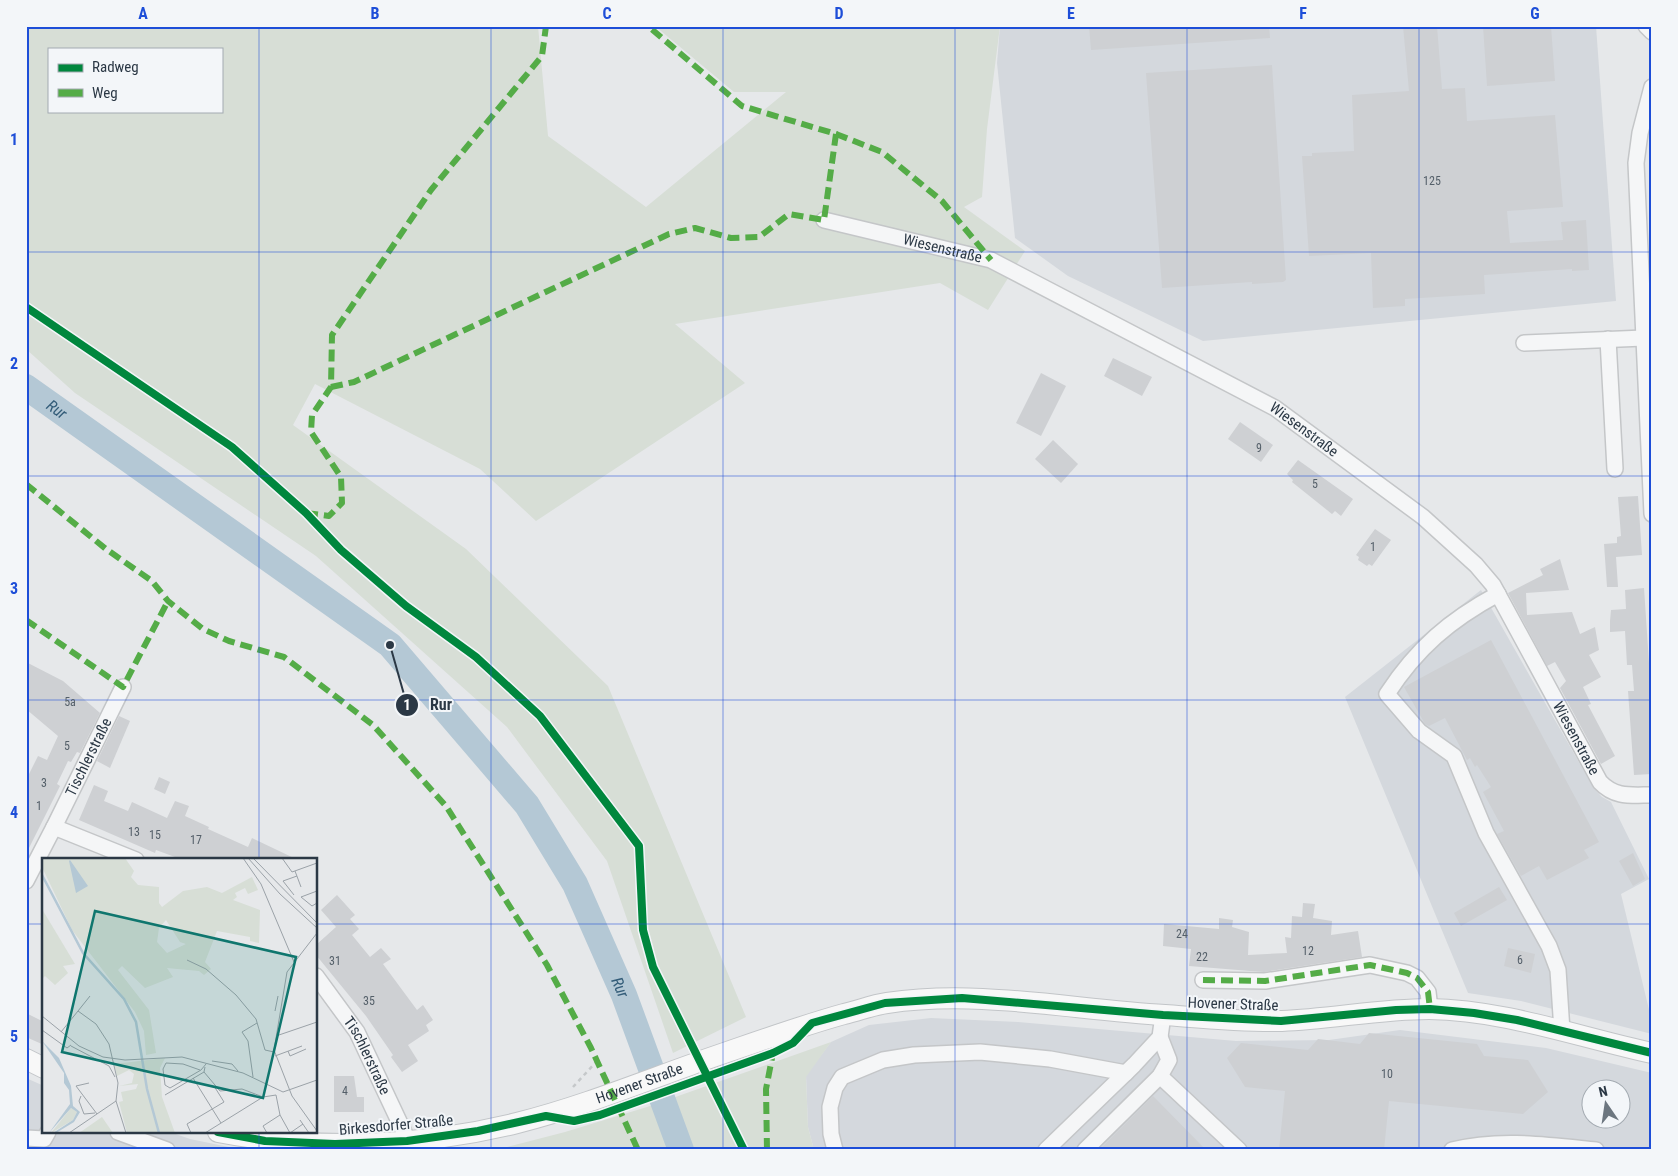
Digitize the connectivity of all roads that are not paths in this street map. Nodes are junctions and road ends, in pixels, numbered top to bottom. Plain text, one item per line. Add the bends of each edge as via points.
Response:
1 (1646, 26) edge
2 (1652, 32) edge
3 (1652, 87) edge
4 (824, 220) dead end
5 (1644, 338) junction
6 (1608, 339) junction
7 (1524, 343) dead end
8 (1615, 469) dead end
9 (1652, 514) edge
10 (1498, 594) junction
11 (123, 688) dead end
12 (1652, 795) edge
13 (54, 827) junction
14 (131, 858) edge
15 (26, 881) edge
16 (318, 979) edge
17 (1202, 980) dead end
18 (1430, 1009) junction
19 (1163, 1015) junction
20 (1562, 1031) junction
21 (1160, 1037) junction
22 (1652, 1053) edge
23 (26, 1059) edge
24 (42, 1067) edge
25 (1126, 1073) junction
26 (1160, 1076) junction
27 (588, 1102) joint
28 (47, 1134) edge
29 (123, 1134) edge
30 (228, 1134) edge
31 (26, 1138) edge
32 (409, 1145) edge
33 (1089, 1149) edge
34 (167, 1150) edge
35 (835, 1150) edge
36 (1046, 1150) edge
37 (1239, 1150) edge
38 (1452, 1150) edge
39 (1596, 1150) edge

1 - 2 street
3 - 5 street via 1636,164
4 - 10 street, Wiesenstraße via 991,260 1275,408 1423,517 1476,565
5 - 6 street
5 - 9 street
6 - 7 street
6 - 8 street
10 - 12 street, Wiesenstraße via 1600,782 1617,795
10 - 20 street via 1445,626 1401,672 1387,694 1419,731 1454,756 1486,833 1549,946 1558,970
11 - 13 street, Tischlerstraße
13 - 14 street
13 - 15 street, Tischlerstraße
16 - 32 street, Tischlerstraße via 357,1032
17 - 18 street, Hovener Straße via 1264,980 1370,965 1417,978 1428,992
18 - 19 main road, Hovener Straße via 1281,1021
18 - 20 main road, Hovener Straße via 1474,1012
19 - 21 street
19 - 27 main road, Hovener Straße via 962,998 885,1003 763,1040
20 - 22 main road, Hovener Straße
21 - 25 street
21 - 26 street via 1169,1060
23 - 24 main road
25 - 35 street via 1050,1059 980,1052 883,1060 842,1077 835,1088 830,1107
25 - 36 street
26 - 33 street
26 - 37 street
27 - 32 main road, Birkesdorfer Straße via 513,1124
28 - 31 street via 44,1139
29 - 34 street
30 - 32 main road, Birkesdorfer Straße via 264,1141
38 - 39 street via 1519,1142

